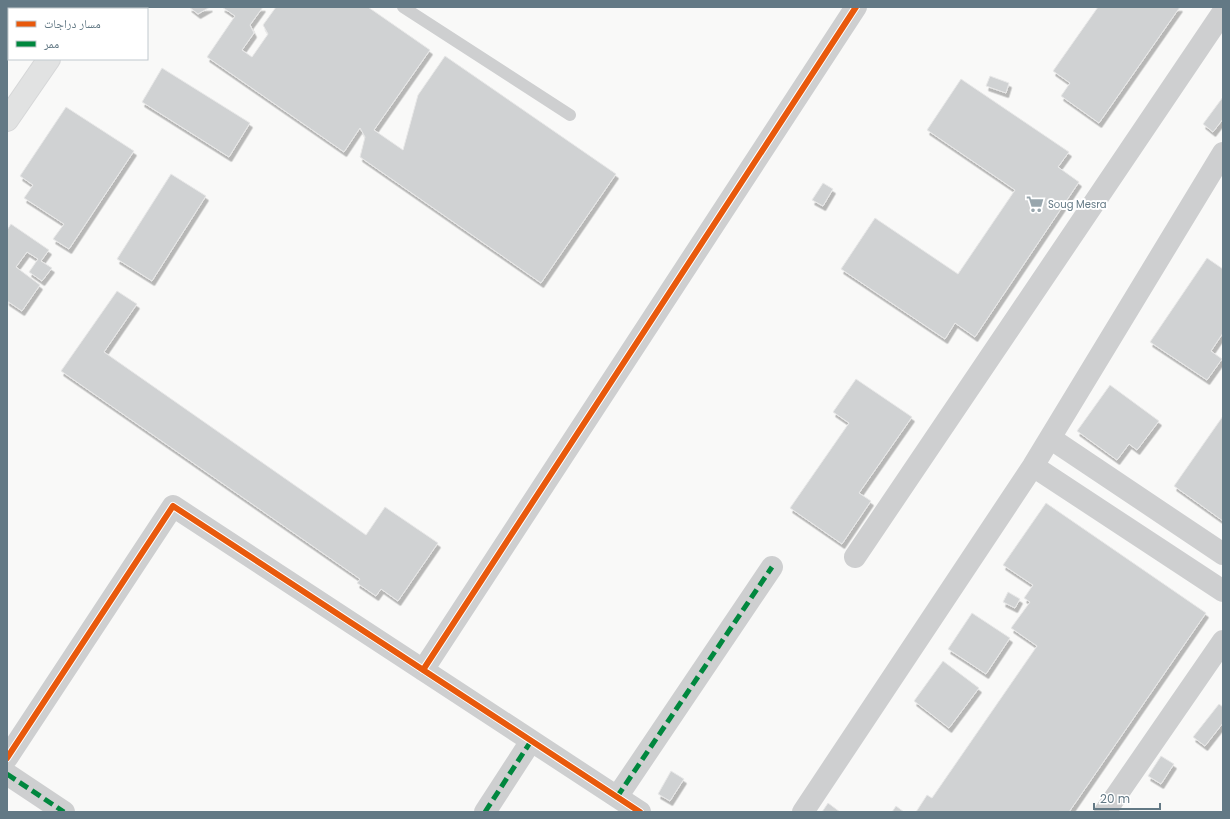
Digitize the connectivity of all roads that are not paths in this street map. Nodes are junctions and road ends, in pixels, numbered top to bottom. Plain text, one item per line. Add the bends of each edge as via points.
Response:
1 (403, 7) edge
2 (856, 7) edge
3 (1223, 12) edge
4 (48, 60) edge
5 (570, 115) dead end
6 (7, 120) edge
7 (1223, 153) edge
8 (1050, 438) junction
9 (1033, 466) junction
10 (1223, 554) edge
11 (855, 557) dead end
12 (772, 567) dead end
13 (1223, 591) edge
14 (1223, 641) edge
15 (423, 670) junction
16 (532, 741) junction
17 (7, 758) edge
18 (7, 774) edge
19 (617, 797) junction
20 (64, 812) edge
21 (485, 812) edge
22 (640, 812) edge
23 (803, 812) edge
24 (1106, 812) edge

1 - 5 lane
2 - 15 street
3 - 11 street
4 - 6 main road
7 - 8 street
8 - 9 street
8 - 10 street
9 - 13 street
9 - 23 street
12 - 19 street
14 - 24 street
15 - 16 street
15 - 17 street via 173,506
16 - 19 street
16 - 21 street
18 - 20 street
19 - 22 street

